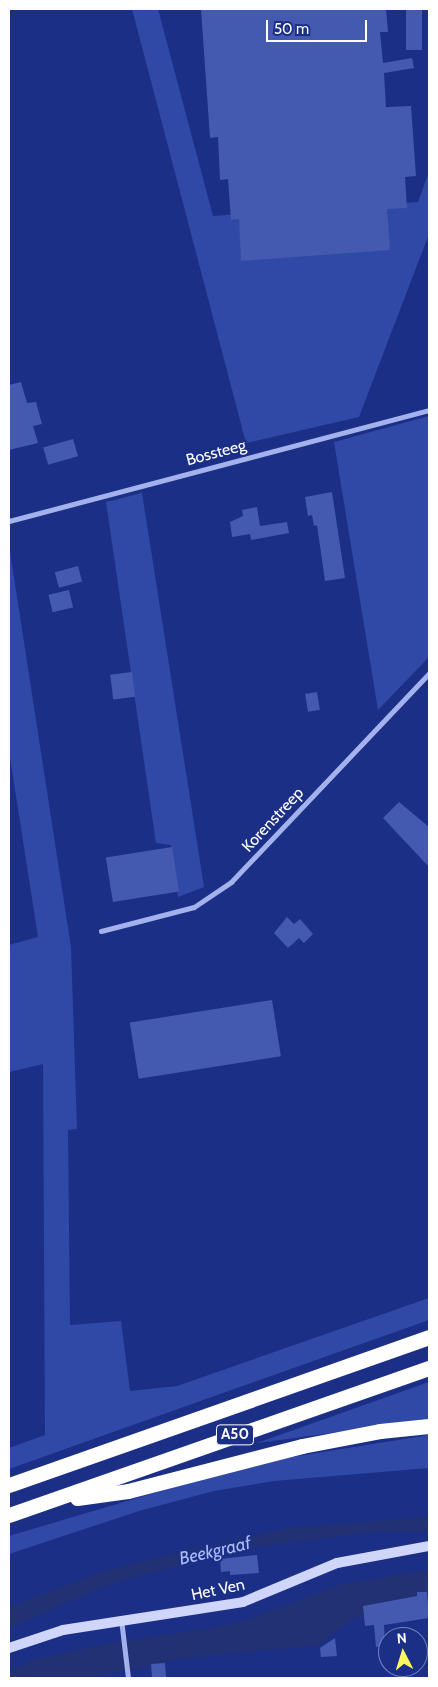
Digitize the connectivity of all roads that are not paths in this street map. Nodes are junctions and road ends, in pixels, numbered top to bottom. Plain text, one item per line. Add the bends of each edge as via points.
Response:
1 (429, 410) edge
2 (9, 521) edge
3 (429, 673) edge
4 (102, 931) dead end
5 (429, 1337) edge
6 (429, 1368) edge
7 (429, 1426) edge
8 (9, 1485) edge
9 (41, 1504) junction
10 (9, 1515) edge
11 (429, 1546) edge
12 (121, 1619) junction
13 (9, 1648) edge
14 (128, 1678) edge

1 - 2 street, Bossteeg
3 - 4 street, Korenstreep via 231,882 194,907
5 - 8 highway, A50
6 - 9 highway, A50
7 - 9 highway, A50 via 380,1431 302,1446 128,1491
9 - 10 highway, A50
11 - 12 street, Het Ven via 337,1563 243,1602 161,1616
12 - 13 street, Het Ven via 63,1630
12 - 14 street

